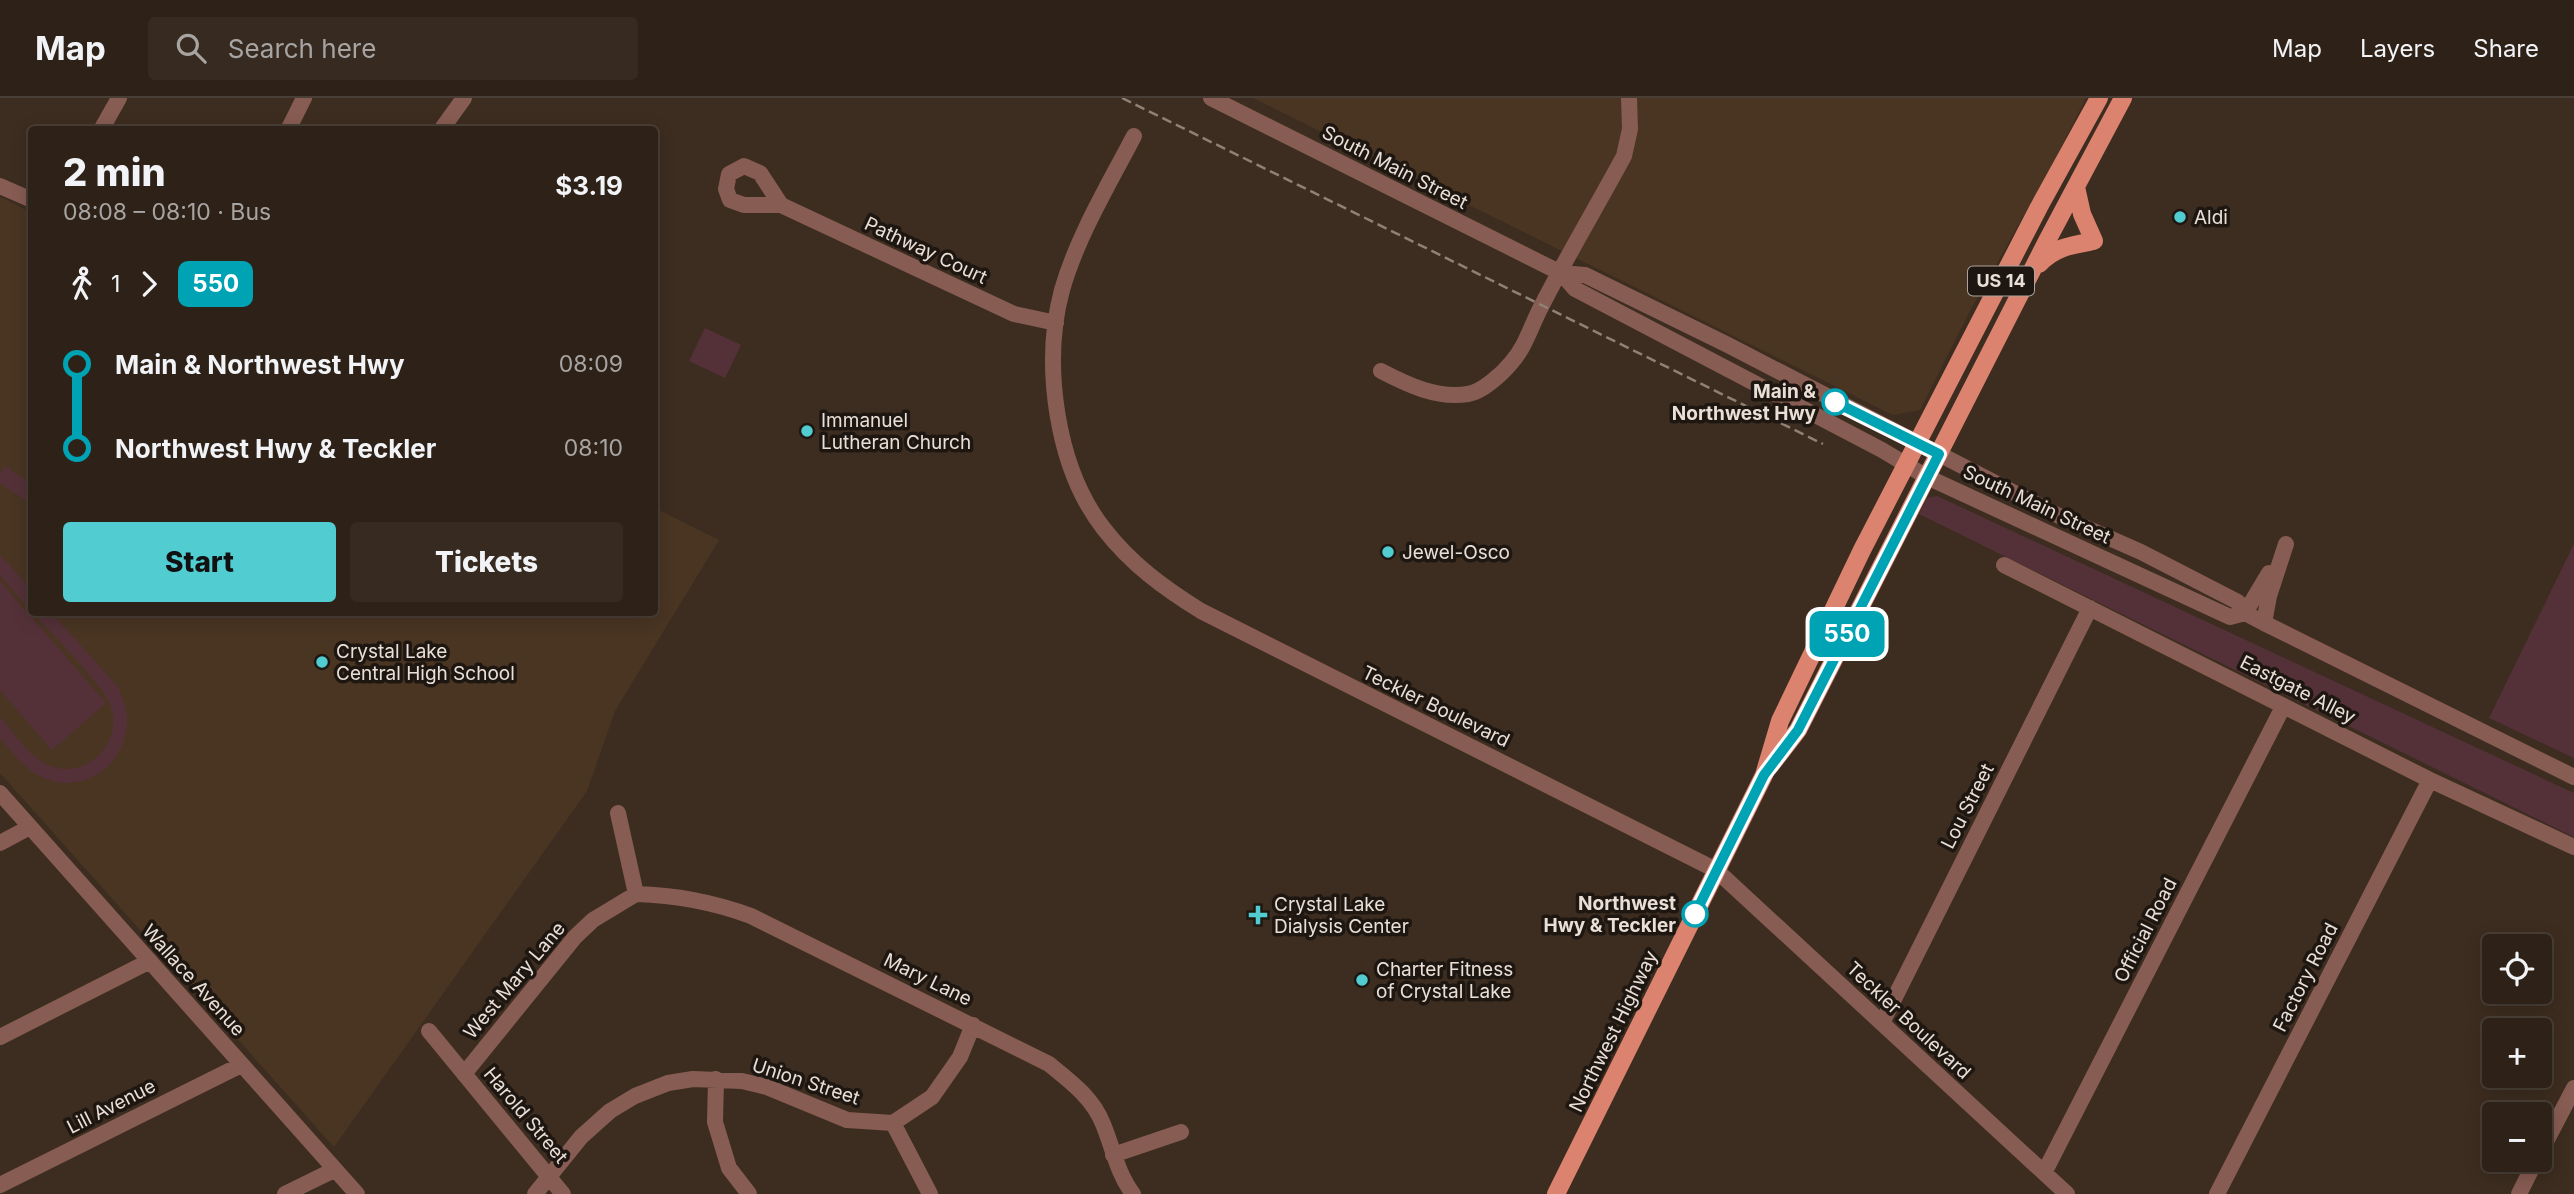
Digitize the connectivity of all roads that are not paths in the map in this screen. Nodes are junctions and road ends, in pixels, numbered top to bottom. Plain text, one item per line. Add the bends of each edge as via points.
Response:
1 (119, 98) edge
2 (304, 98) edge
3 (464, 98) edge
4 (1211, 98) edge
5 (1629, 98) edge
6 (2099, 98) edge
7 (2123, 98) edge
8 (103, 126) edge
9 (290, 126) edge
10 (445, 126) edge
11 (1134, 136) dead end
12 (0, 186) edge
13 (2076, 187) junction
14 (28, 198) edge
15 (781, 205) dead end
16 (2031, 271) junction
17 (1561, 273) junction
18 (1056, 324) junction
19 (1381, 371) dead end
20 (1918, 442) junction
21 (1939, 454) junction
22 (1906, 465) junction
23 (1927, 477) junction
24 (2004, 565) dead end
25 (2090, 608) junction
26 (2245, 613) junction
27 (2264, 624) junction
28 (2283, 707) junction
29 (1764, 775) junction
30 (2574, 777) edge
31 (2430, 779) junction
32 (0, 793) edge
33 (618, 813) dead end
34 (30, 827) junction
35 (0, 842) edge
36 (2574, 847) edge
37 (1717, 870) junction
38 (636, 894) junction
39 (150, 961) junction
40 (1882, 1023) junction
41 (973, 1025) junction
42 (429, 1031) dead end
43 (0, 1037) edge
44 (241, 1065) junction
45 (464, 1074) junction
46 (716, 1079) junction
47 (2574, 1088) edge
48 (893, 1123) junction
49 (2552, 1130) edge
50 (1181, 1132) dead end
51 (1113, 1155) junction
52 (334, 1170) junction
53 (2530, 1172) edge
54 (2044, 1173) junction
55 (549, 1176) junction
56 (0, 1185) edge
57 (285, 1194) edge
58 (357, 1194) edge
59 (535, 1194) edge
60 (563, 1194) edge
61 (749, 1194) edge
62 (930, 1194) edge
63 (1133, 1194) edge
64 (1556, 1194) edge
65 (2067, 1194) edge
66 (2217, 1194) edge
67 (2519, 1194) edge

1 - 8 street
2 - 9 street
3 - 10 street
4 - 17 street, South Main Street
5 - 17 street via 1630,128 1624,156
6 - 20 main road, Northwest Highway / US 14
7 - 13 main road, Northwest Highway / US 14
11 - 18 street, Teckler Boulevard via 1086,231 1062,289
12 - 14 street
13 - 16 main road, Northwest Highway / US 14
13 - 16 main road via 2094,240 2049,253
15 - 18 street, Pathway Court via 1014,314
16 - 21 main road, Northwest Highway / US 14
17 - 19 street via 1510,365 1470,394 1411,387
17 - 20 street, South Main Street via 1585,275
17 - 22 street, South Main Street via 1575,289
18 - 37 street, Teckler Boulevard via 1056,418 1082,492 1102,527 1161,587 1255,640
20 - 21 street, South Main Street
20 - 22 main road, Northwest Highway / US 14
21 - 23 main road, Northwest Highway / US 14
21 - 26 street, South Main Street via 2238,602
22 - 23 street, South Main Street
22 - 29 main road, Northwest Highway / US 14 via 1780,721
23 - 26 street, South Main Street via 2230,617
23 - 29 main road, Northwest Highway / US 14 via 1798,730
24 - 25 street, Eastgate Alley
25 - 28 street, Eastgate Alley
25 - 40 street, Lou Street
26 - 27 street, South Main Street
26 - 27 street via 2286,544
27 - 30 street, South Main Street
28 - 31 street, Eastgate Alley
28 - 54 street, Official Road
29 - 37 main road, Northwest Highway / US 14
31 - 36 street, Eastgate Alley
31 - 66 street, Factory Road
32 - 34 street, Wallace Avenue
33 - 38 street
34 - 35 street
34 - 39 street, Wallace Avenue
37 - 40 street, Teckler Boulevard
37 - 64 main road, Northwest Highway / US 14
38 - 41 street, Mary Lane via 697,900 751,916
38 - 45 street, West Mary Lane via 593,920 575,937
39 - 43 street
39 - 44 street, Wallace Avenue
40 - 54 street, Teckler Boulevard
41 - 48 street via 960,1057 932,1097
41 - 51 street, Mary Lane via 1049,1064 1084,1094 1102,1122
42 - 45 street, Harold Street
44 - 52 street, Wallace Avenue
44 - 56 street, Lill Avenue
45 - 55 street, Harold Street
46 - 48 street, Union Street via 767,1087 847,1120
46 - 55 street, Union Street via 668,1083 635,1096 581,1137
46 - 61 street via 718,1134 729,1168
47 - 49 street
48 - 62 street
50 - 51 street
51 - 63 street, Mary Lane
52 - 57 street
52 - 58 street, Wallace Avenue
53 - 67 street
54 - 65 street, Teckler Boulevard
55 - 59 street, Union Street
55 - 60 street, Harold Street

